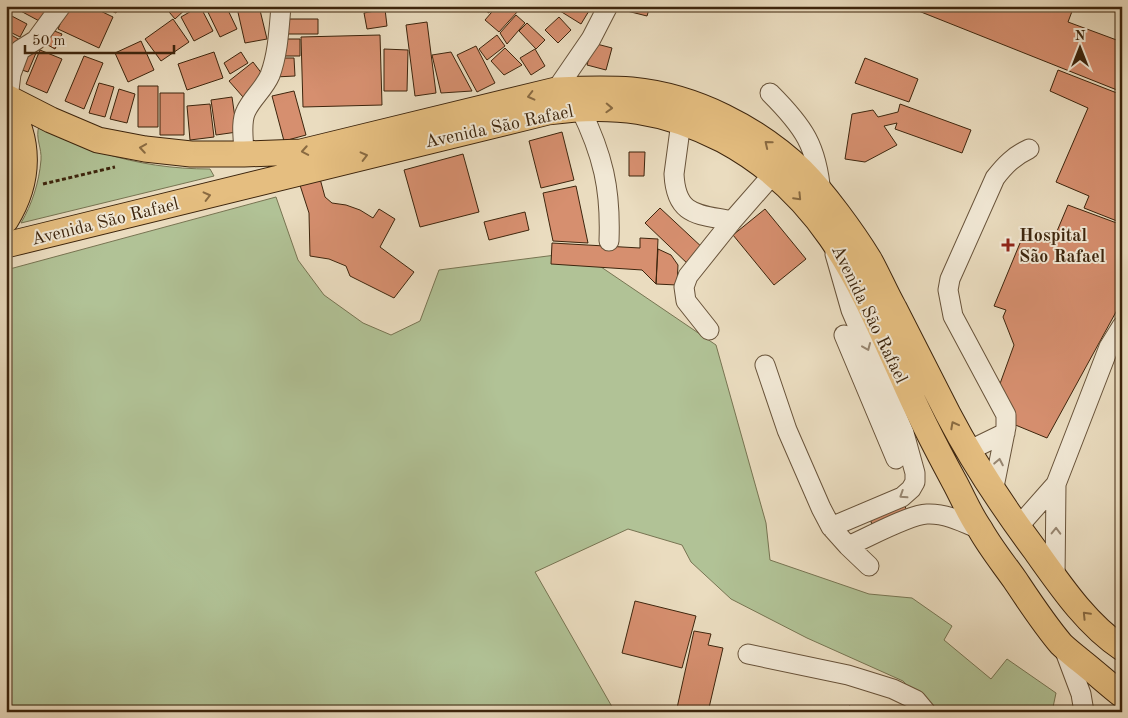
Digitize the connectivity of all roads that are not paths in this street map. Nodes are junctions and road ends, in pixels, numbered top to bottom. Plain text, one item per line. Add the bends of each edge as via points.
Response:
1 (61, 6) edge
2 (282, 6) edge
3 (608, 6) edge
4 (556, 90) junction
5 (770, 93) dead end
6 (7, 99) edge
7 (580, 108) junction
8 (681, 122) junction
9 (1029, 148) dead end
10 (244, 154) junction
11 (774, 173) junction
12 (821, 194) junction
13 (6, 220) edge
14 (732, 221) junction
15 (830, 234) junction
16 (609, 241) dead end
17 (6, 245) edge
18 (1122, 326) edge
19 (709, 330) dead end
20 (844, 335) dead end
21 (764, 365) dead end
22 (1005, 432) junction
23 (968, 451) junction
24 (896, 459) dead end
25 (1056, 484) junction
26 (993, 492) junction
27 (831, 527) junction
28 (1018, 527) junction
29 (979, 528) junction
30 (848, 546) junction
31 (869, 566) dead end
32 (1055, 579) junction
33 (1062, 645) junction
34 (1122, 648) edge
35 (748, 654) dead end
36 (1122, 695) edge
37 (926, 712) edge
38 (1084, 712) edge

1 - 6 street via 36,40 20,50 11,74
2 - 10 street via 274,63 267,82 244,118
3 - 4 street via 591,39
4 -> 10 main road, Avenida São Rafael via 301,152
12 -> 4 main road, Avenida São Rafael via 802,172 762,139 718,113 634,90
5 - 12 street via 796,120 813,150
10 -> 6 main road, Avenida São Rafael via 191,154 98,140
6 - 13 main road via 24,141 25,168 19,196
7 -> 8 main road, Avenida São Rafael via 647,112
7 - 16 street via 602,160 608,189
17 -> 7 main road, Avenida São Rafael via 548,112
8 - 11 main road, Avenida São Rafael via 745,152
8 - 14 street via 674,174 676,192 694,213
9 - 22 street via 1014,157 995,178 948,290 953,316 1006,415
11 - 14 street
11 -> 15 main road, Avenida São Rafael
23 -> 12 main road, Avenida São Rafael via 868,259
14 - 19 street via 688,276 684,287 686,301
15 -> 27 street via 851,310 904,433 915,474 912,489 902,496
15 - 29 main road, Avenida São Rafael via 853,272 922,420
18 - 25 street via 1109,347
20 - 24 street
21 - 27 street via 802,469
22 - 23 street
26 -> 22 street
23 - 26 main road, Avenida São Rafael
25 - 28 street
32 -> 25 street
26 - 28 main road, Avenida São Rafael
27 - 30 street
28 - 32 main road, Avenida São Rafael
29 - 30 street via 927,514 915,516
29 - 33 main road, Avenida São Rafael
30 - 31 street
34 -> 32 main road, Avenida São Rafael via 1084,614
33 - 36 main road, Avenida São Rafael
33 - 38 street via 1081,694
35 - 37 street via 884,686 916,700

